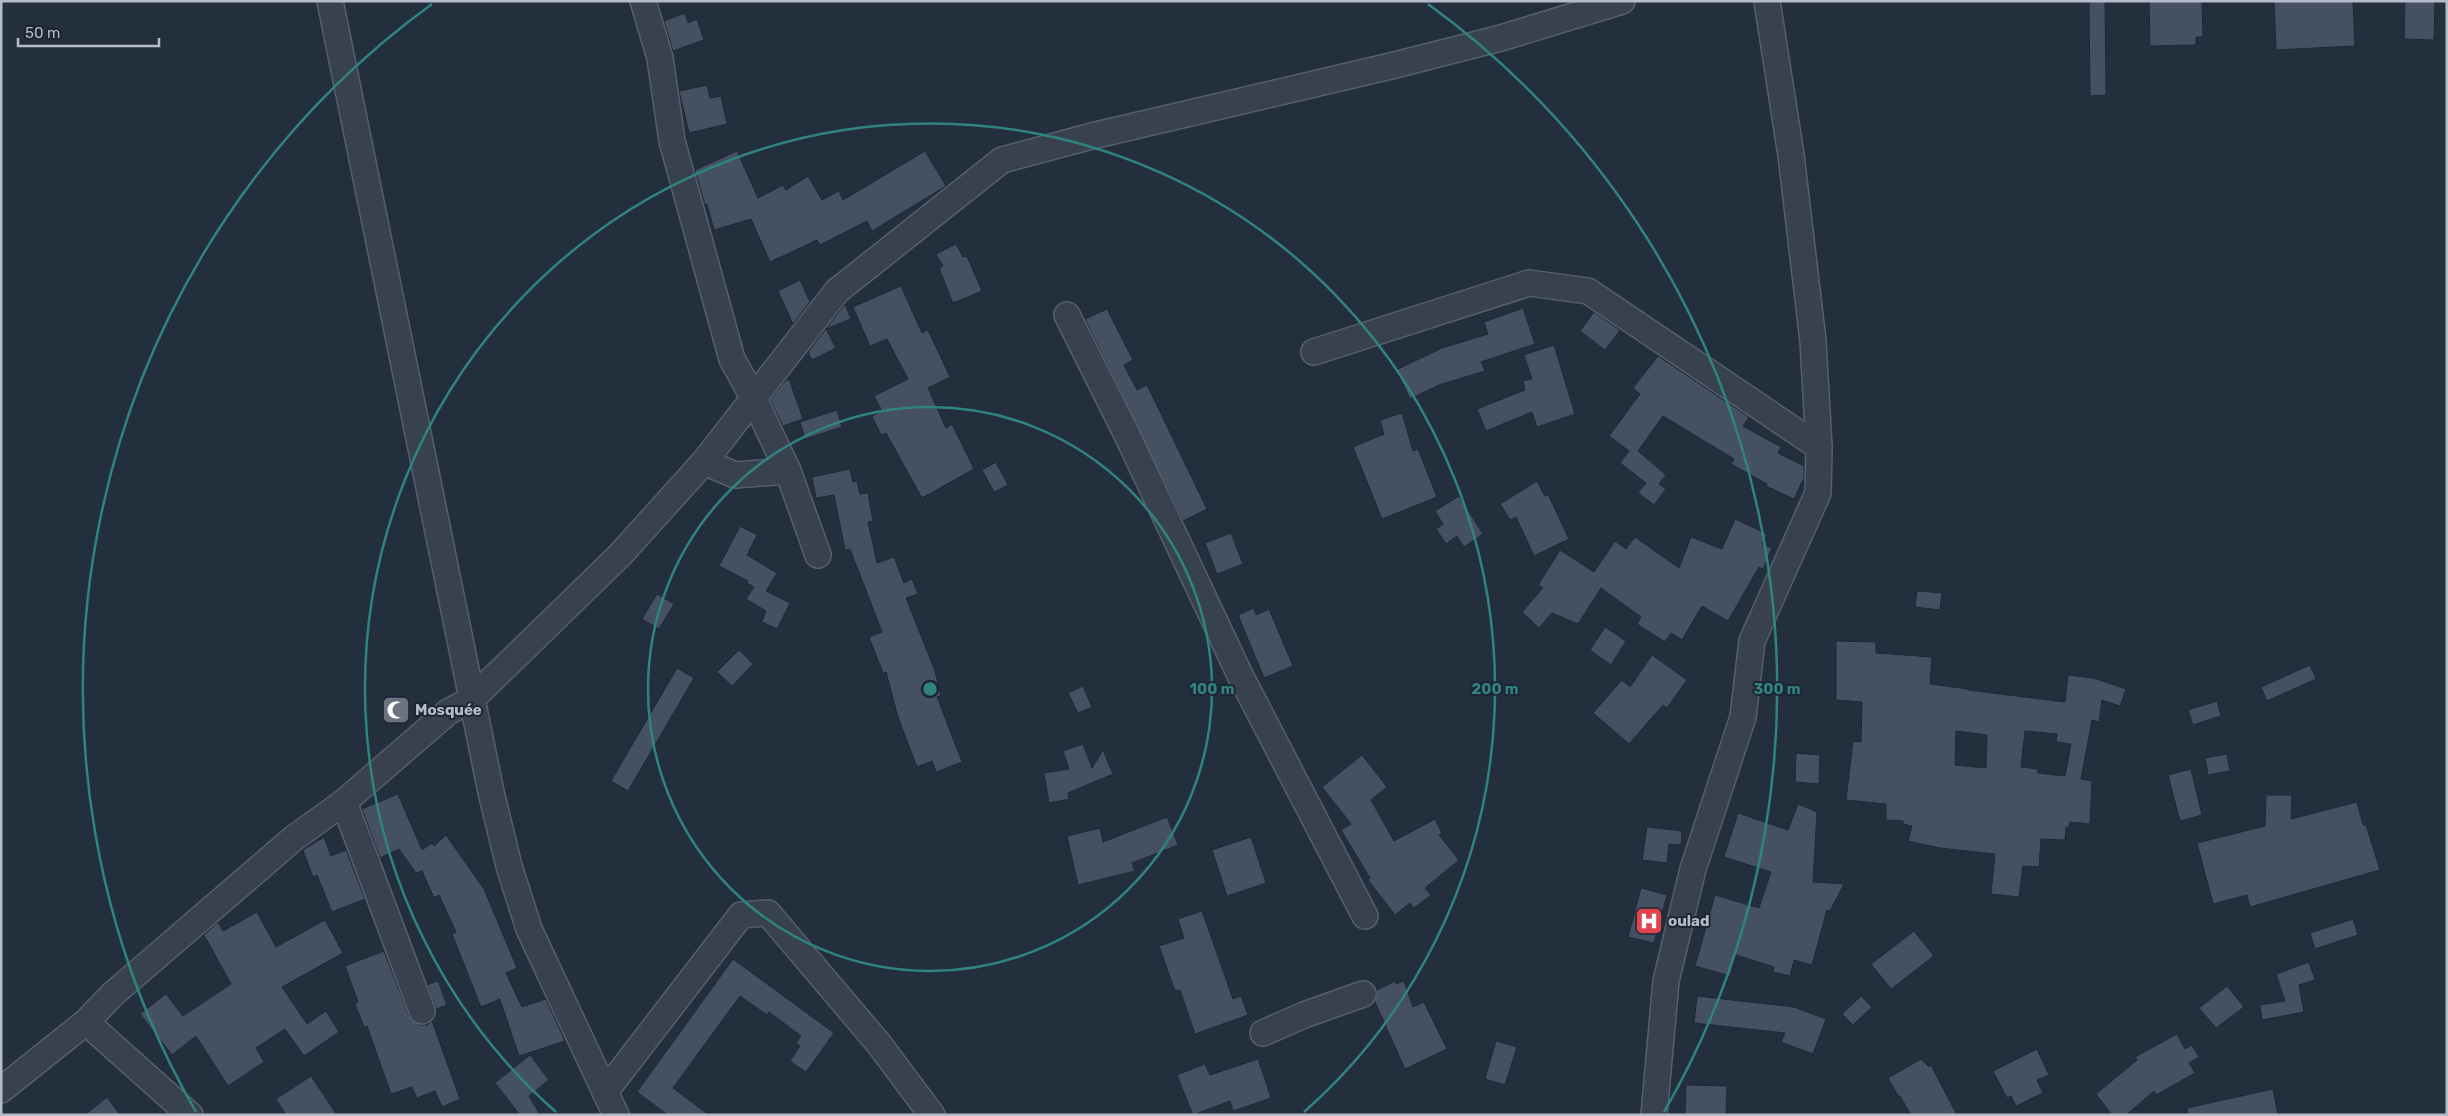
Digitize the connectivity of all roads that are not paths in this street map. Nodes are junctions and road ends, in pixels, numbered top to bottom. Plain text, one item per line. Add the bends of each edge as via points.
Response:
1 (330, 1) edge
2 (643, 1) edge
3 (1622, 1) edge
4 (1767, 1) edge
5 (1067, 315) dead end
6 (1314, 352) dead end
7 (754, 398) junction
8 (1819, 447) junction
9 (704, 462) junction
10 (788, 471) junction
11 (818, 554) dead end
12 (472, 699) junction
13 (344, 802) junction
14 (1364, 916) dead end
15 (1363, 994) dead end
16 (422, 1011) dead end
17 (86, 1022) junction
18 (1263, 1034) dead end
19 (1, 1090) edge
20 (605, 1092) junction
21 (190, 1115) edge
22 (616, 1115) edge
23 (932, 1115) edge
24 (1654, 1115) edge

1 - 12 street
2 - 7 street via 660,58 672,141 732,358
3 - 7 street via 1405,63 1002,160 837,291
4 - 8 street via 1791,155 1809,311
5 - 14 street via 1240,675
6 - 8 street via 1529,283 1588,291
7 - 9 street
7 - 10 street
8 - 24 street via 1818,493 1752,641 1743,717 1691,879 1666,981
9 - 10 street via 735,475
9 - 12 street via 620,555
10 - 11 street
12 - 13 street via 448,712
12 - 20 street via 491,792 523,911 538,952
13 - 16 street
13 - 17 street via 294,838 113,994
15 - 18 street via 1304,1014
17 - 19 street
17 - 21 street
20 - 22 street
20 - 23 street via 741,915 768,913 879,1044

